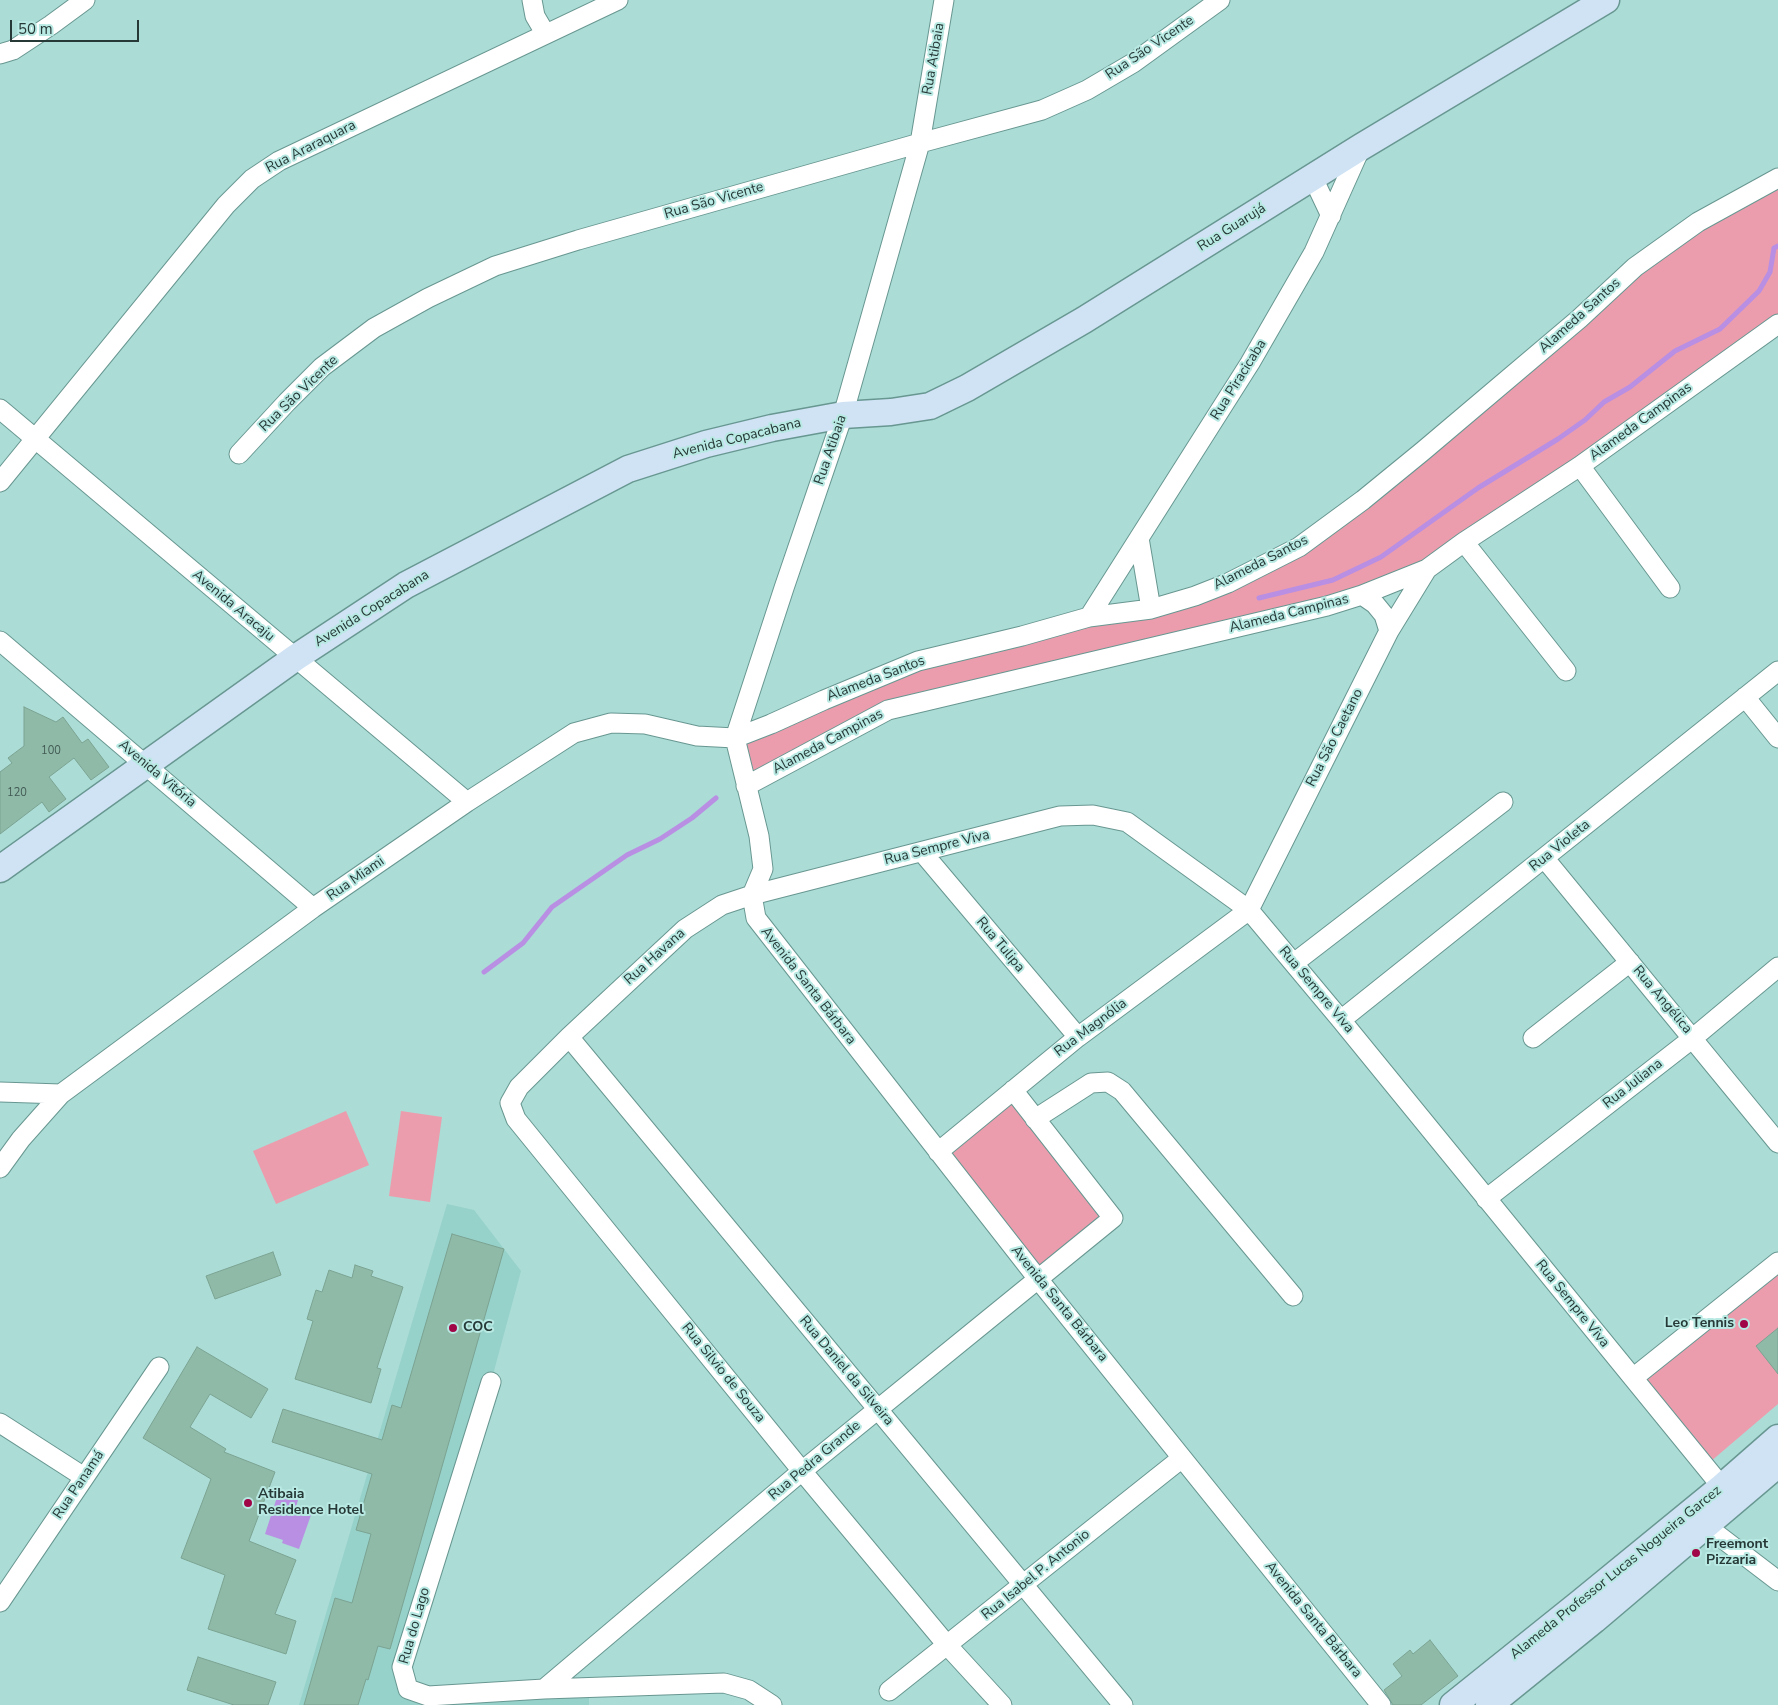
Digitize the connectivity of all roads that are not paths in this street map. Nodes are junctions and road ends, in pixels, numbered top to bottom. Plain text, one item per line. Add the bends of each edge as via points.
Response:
1 (85, 0) edge
2 (532, 0) edge
3 (618, 0) edge
4 (944, 0) edge
5 (1220, 0) edge
6 (1606, 0) edge
7 (545, 33) junction
8 (0, 54) edge
9 (920, 143) junction
10 (1361, 148) junction
11 (1313, 178) junction
12 (1778, 178) edge
13 (1331, 216) junction
14 (1778, 324) edge
15 (0, 409) edge
16 (843, 415) junction
17 (35, 438) junction
18 (239, 454) dead end
19 (1580, 466) junction
20 (0, 482) edge
21 (1139, 538) junction
22 (1464, 542) junction
23 (1427, 568) junction
24 (1670, 588) dead end
25 (1362, 595) junction
26 (1151, 609) junction
27 (1089, 617) junction
28 (1388, 631) junction
29 (0, 641) edge
30 (295, 658) junction
31 (1566, 671) dead end
32 (1778, 671) edge
33 (1745, 697) junction
34 (735, 738) junction
35 (1778, 738) edge
36 (146, 765) junction
37 (746, 786) junction
38 (467, 802) junction
39 (1503, 802) dead end
40 (922, 852) junction
41 (1545, 858) junction
42 (0, 870) edge
43 (752, 894) junction
44 (313, 908) junction
45 (1249, 910) junction
46 (1630, 962) junction
47 (1294, 963) junction
48 (1778, 967) edge
49 (1341, 1020) junction
50 (569, 1037) junction
51 (1078, 1037) junction
52 (1533, 1038) dead end
53 (1693, 1038) junction
54 (1013, 1090) junction
55 (0, 1092) edge
56 (60, 1094) junction
57 (1035, 1119) junction
58 (1778, 1143) edge
59 (938, 1152) junction
60 (0, 1168) edge
61 (1486, 1199) junction
62 (1778, 1262) edge
63 (1038, 1279) junction
64 (1293, 1296) dead end
65 (159, 1367) dead end
66 (1633, 1378) junction
67 (491, 1382) dead end
68 (878, 1410) junction
69 (0, 1423) edge
70 (1778, 1438) edge
71 (1182, 1458) junction
72 (1778, 1464) edge
73 (802, 1471) junction
74 (84, 1477) junction
75 (1722, 1487) junction
76 (1699, 1519) junction
77 (1778, 1581) edge
78 (1024, 1585) junction
79 (0, 1602) edge
80 (947, 1645) junction
81 (544, 1689) junction
82 (889, 1691) dead end
83 (772, 1705) edge
84 (1002, 1705) edge
85 (1123, 1705) edge
86 (1381, 1705) edge
87 (1453, 1705) edge
88 (1488, 1705) edge

1 - 8 street via 13,50
2 - 7 street via 535,16
3 - 7 street, Rua Araraquara
4 - 9 street, Rua Atibaia
5 - 9 street, Rua São Vicente via 1133,63 1087,90 1042,110
6 - 10 street, Rua Guarujá
7 - 17 street, Rua Araraquara via 278,161 252,178 226,205
9 - 16 street, Rua Atibaia
9 - 18 street, Rua São Vicente via 495,266 374,328 322,367
10 - 11 street, Rua Guarujá
10 - 13 street, Rua Piracicaba
11 - 13 street
11 - 16 street, Rua Guarujá via 1084,320 967,388 930,406
12 - 26 street, Alameda Santos via 1698,222 1635,267 1430,444 1300,547 1228,583
13 - 21 street, Rua Piracicaba via 1250,363
14 - 19 street, Alameda Campinas
15 - 17 street, Avenida Aracaju
16 - 30 street, Avenida Copacabana via 706,444 628,469 406,585
16 - 34 street, Rua Atibaia
17 - 20 street, Rua Araraquara
17 - 30 street, Avenida Aracaju
19 - 22 street, Alameda Campinas
19 - 24 street
21 - 26 street
21 - 27 street, Rua Piracicaba
22 - 23 street, Alameda Campinas
22 - 31 street
23 - 25 street, Alameda Campinas
23 - 28 street, Rua São Caetano
25 - 28 street via 1384,615
25 - 37 street, Alameda Campinas via 888,710
26 - 27 street, Alameda Santos
27 - 34 street, Alameda Santos via 918,661
28 - 45 street, Rua São Caetano
29 - 36 street, Avenida Vitória
30 - 36 street, Avenida Copacabana
30 - 38 street, Avenida Aracaju
32 - 33 street, Rua Violeta
33 - 35 street
33 - 41 street, Rua Violeta
34 - 37 street
34 - 38 street, Rua Miami via 697,736 645,724 611,723 574,734
36 - 42 street, Avenida Copacabana
36 - 44 street, Avenida Vitória
37 - 43 street via 759,836 763,869
38 - 44 street, Rua Miami
39 - 47 street
40 - 43 street, Rua Sempre Viva
40 - 45 street, Rua Sempre Viva via 1060,816 1093,815 1127,822
40 - 51 street, Rua Tulipa
41 - 46 street, Rua Angélica
41 - 49 street, Rua Violeta
43 - 50 street, Rua Havana via 722,905 685,929
43 - 59 street, Avenida Santa Bárbara via 756,918
44 - 56 street, Rua Miami
45 - 47 street, Rua Sempre Viva
45 - 51 street, Rua Magnólia
46 - 52 street
46 - 53 street, Rua Angélica
47 - 49 street, Rua Sempre Viva
48 - 53 street, Rua Juliana
49 - 61 street, Rua Sempre Viva
50 - 68 street, Rua Daniel da Silveira
50 - 73 street, Rua Silvio de Souza via 519,1087 510,1103 516,1119
51 - 54 street, Rua Magnólia
53 - 58 street, Rua Angélica
53 - 61 street, Rua Juliana
54 - 57 street
54 - 59 street, Rua Magnólia
55 - 56 street
56 - 60 street, Rua Miami
57 - 63 street, Rua Pedra Grande via 1113,1218
57 - 64 street via 1091,1083 1108,1082 1122,1091
59 - 63 street, Avenida Santa Bárbara
61 - 66 street, Rua Sempre Viva
62 - 66 street
63 - 68 street, Rua Pedra Grande
63 - 71 street, Avenida Santa Bárbara
65 - 74 street, Rua Panamá
66 - 75 street, Rua Sempre Viva
67 - 81 street, Rua do Lago via 402,1667 408,1689 428,1696
68 - 73 street, Rua Pedra Grande
68 - 78 street, Rua Daniel da Silveira
69 - 74 street
70 - 75 street, Alameda Professor Lucas Nogueira Garcez
71 - 78 street, Rua Isabel P. Antonio
71 - 86 street, Avenida Santa Bárbara
72 - 76 street, Alameda Professor Lucas Nogueira Garcez
73 - 80 street, Rua Silvio de Souza
73 - 81 street, Rua Pedra Grande
74 - 79 street, Rua Panamá
75 - 76 street, Alameda Professor Lucas Nogueira Garcez
76 - 77 street
76 - 87 street, Alameda Professor Lucas Nogueira Garcez via 1580,1604
76 - 88 street, Alameda Professor Lucas Nogueira Garcez via 1594,1620
78 - 80 street, Rua Isabel P. Antonio
78 - 85 street, Rua Daniel da Silveira
80 - 82 street, Rua Isabel P. Antonio
80 - 84 street, Rua Silvio de Souza
81 - 83 street, Rua do Lago via 724,1683 749,1690

